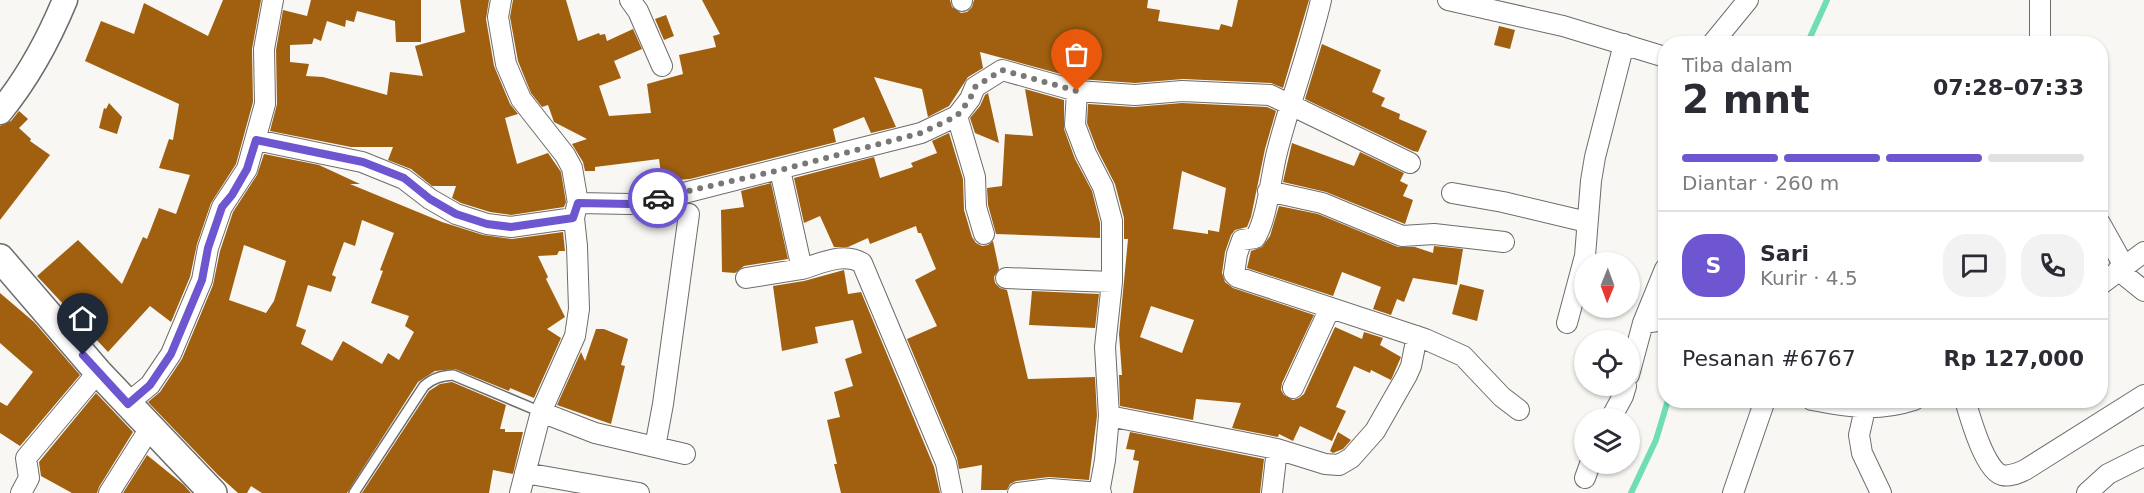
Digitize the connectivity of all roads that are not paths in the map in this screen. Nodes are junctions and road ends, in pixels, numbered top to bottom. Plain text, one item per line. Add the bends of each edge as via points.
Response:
1 (65, 0) edge
2 (273, 0) edge
3 (501, 0) edge
4 (630, 0) edge
5 (1321, 0) edge
6 (1448, 0) edge
7 (1748, 0) edge
8 (2040, 0) edge
9 (1719, 36) edge
10 (2040, 36) edge
11 (1624, 44) junction
12 (1658, 55) edge
13 (662, 66) dead end
14 (1077, 91) junction
15 (1292, 104) junction
16 (0, 112) edge
17 (957, 116) junction
18 (256, 140) junction
19 (1410, 163) dead end
20 (780, 170) junction
21 (1268, 191) junction
22 (1452, 193) dead end
23 (576, 210) junction
24 (689, 214) dead end
25 (1587, 222) junction
26 (984, 234) dead end
27 (2108, 240) edge
28 (1504, 242) dead end
29 (2144, 252) edge
30 (0, 258) edge
31 (2121, 268) junction
32 (802, 269) junction
33 (746, 278) dead end
34 (1006, 278) dead end
35 (2108, 279) edge
36 (1112, 282) junction
37 (2144, 291) edge
38 (1658, 302) edge
39 (1330, 308) junction
40 (1654, 321) edge
41 (1567, 323) dead end
42 (1417, 336) junction
43 (1640, 351) edge
44 (98, 372) junction
45 (1293, 388) dead end
46 (2144, 395) edge
47 (128, 404) junction
48 (1763, 408) edge
49 (1869, 408) edge
50 (1968, 408) edge
51 (1519, 410) dead end
52 (541, 412) junction
53 (1109, 416) junction
54 (150, 428) junction
55 (655, 447) junction
56 (1277, 449) junction
57 (685, 454) dead end
58 (2144, 456) edge
59 (525, 473) junction
60 (21, 493) edge
61 (109, 493) edge
62 (213, 493) edge
63 (354, 493) edge
64 (520, 493) edge
65 (639, 493) edge
66 (952, 493) edge
67 (1018, 493) edge
68 (1099, 493) edge
69 (1272, 493) edge
70 (1733, 493) edge
71 (1881, 493) edge
72 (2087, 493) edge

1 - 16 street via 39,56
2 - 18 street via 264,49 265,104
3 - 23 street via 498,17 506,64 521,99 572,168
4 - 13 street
5 - 15 street
6 - 11 street
7 - 9 street
8 - 10 street
11 - 12 street
11 - 25 street via 1595,157
14 - 15 street via 1135,95 1231,92 1270,95
14 - 17 street via 1002,70 975,87
14 - 36 street via 1076,125 1112,221
15 - 19 street
15 - 21 street
17 - 20 street via 921,133
17 - 26 street via 975,177 976,207
18 - 23 street via 363,162 404,178 456,214 487,224 511,227
18 - 47 street via 247,169 222,207 202,280 171,354 150,385
20 - 23 street via 630,204
20 - 32 street
21 - 28 street via 1322,203 1402,236 1434,234
21 - 39 street via 1261,225 1255,238 1242,240 1234,274
22 - 25 street
23 - 52 street via 579,309 575,336
24 - 55 street
25 - 41 street via 1585,256
27 - 31 street
29 - 31 street
30 - 44 main road
31 - 35 street
31 - 37 street
32 - 33 street
32 - 66 street via 834,258 862,263 946,463
34 - 36 street
36 - 53 street via 1105,347
38 - 40 street
39 - 42 street
39 - 45 street
40 - 43 street
42 - 51 street via 1463,356
42 - 56 street via 1407,375 1375,431 1351,458 1334,465
44 - 47 main road
44 - 60 street via 26,458 29,478
46 - 50 street via 2025,470 2003,476 1990,465
47 - 54 main road
48 - 70 street
49 - 71 street via 1859,435 1862,453
52 - 55 street via 594,433
52 - 59 street
52 - 63 lane via 453,375 431,380
53 - 56 street
53 - 68 street
54 - 61 street
54 - 62 main road
55 - 57 street
56 - 69 street
58 - 72 street via 2108,474
59 - 64 street
59 - 65 street
67 - 68 street via 1050,489

